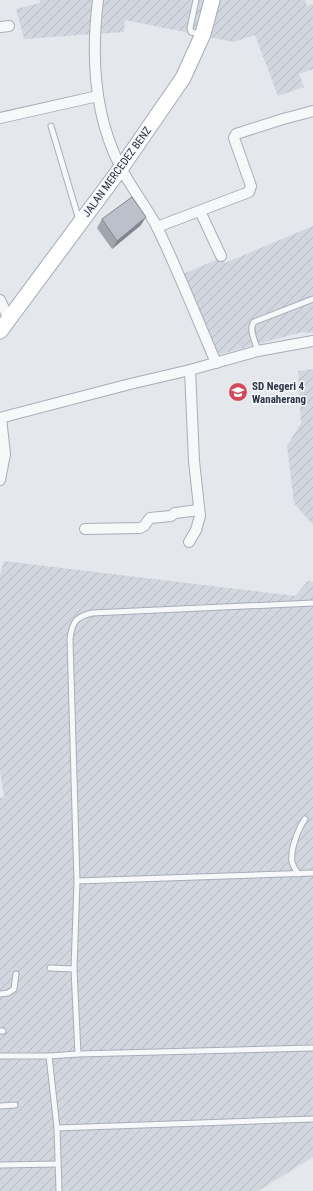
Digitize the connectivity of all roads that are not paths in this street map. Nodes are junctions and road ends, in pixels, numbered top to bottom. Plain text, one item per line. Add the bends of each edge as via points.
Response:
1 (98, 0) edge
2 (196, 0) edge
3 (212, 0) edge
4 (203, 34) junction
5 (98, 96) junction
6 (313, 111) edge
7 (0, 118) edge
8 (51, 126) dead end
9 (121, 168) junction
10 (200, 211) junction
11 (80, 223) junction
12 (157, 228) junction
13 (221, 256) dead end
14 (313, 299) edge
15 (0, 300) edge
16 (9, 319) junction
17 (0, 331) edge
18 (313, 341) edge
19 (258, 351) junction
20 (216, 363) junction
21 (190, 370) junction
22 (1, 418) edge
23 (0, 480) edge
24 (199, 510) junction
25 (85, 530) dead end
26 (189, 542) dead end
27 (313, 603) edge
28 (305, 819) dead end
29 (313, 873) edge
30 (298, 874) junction
31 (77, 881) junction
32 (50, 968) dead end
33 (74, 969) junction
34 (16, 974) dead end
35 (0, 994) edge
36 (313, 1048) edge
37 (78, 1054) junction
38 (0, 1056) edge
39 (49, 1056) junction
40 (15, 1105) dead end
41 (0, 1106) edge
42 (313, 1119) edge
43 (57, 1128) junction
44 (58, 1164) junction
45 (0, 1165) edge
46 (59, 1191) edge

1 - 5 street via 95,27
2 - 4 lane via 190,32
3 - 4 main road, JALAN MERCEDEZ BENZ
4 - 9 main road, JALAN MERCEDEZ BENZ via 183,78
5 - 7 street
5 - 9 street via 105,132
6 - 10 street via 236,134 234,138 250,190 247,194
8 - 11 lane
9 - 11 main road, JALAN MERCEDEZ BENZ
9 - 12 street
10 - 12 street
10 - 13 street
11 - 16 main road, JALAN MERCEDEZ BENZ
12 - 20 street
14 - 19 lane via 254,322 251,330
15 - 16 street
16 - 17 main road, JALAN MERCEDEZ BENZ
18 - 19 street
19 - 20 street
20 - 21 street
21 - 22 street
21 - 24 street
22 - 23 street via 5,454
24 - 25 street via 150,518 140,528
24 - 26 street via 200,520
27 - 31 lane via 92,613 82,615 73,624 70,639
28 - 30 lane via 297,834 292,856
29 - 30 lane
30 - 31 lane
31 - 33 lane
32 - 33 lane
33 - 37 lane
34 - 35 lane via 14,989
36 - 37 lane
37 - 39 lane
38 - 39 lane
39 - 43 lane
40 - 41 lane
42 - 43 lane
43 - 44 lane
44 - 45 lane
44 - 46 lane

